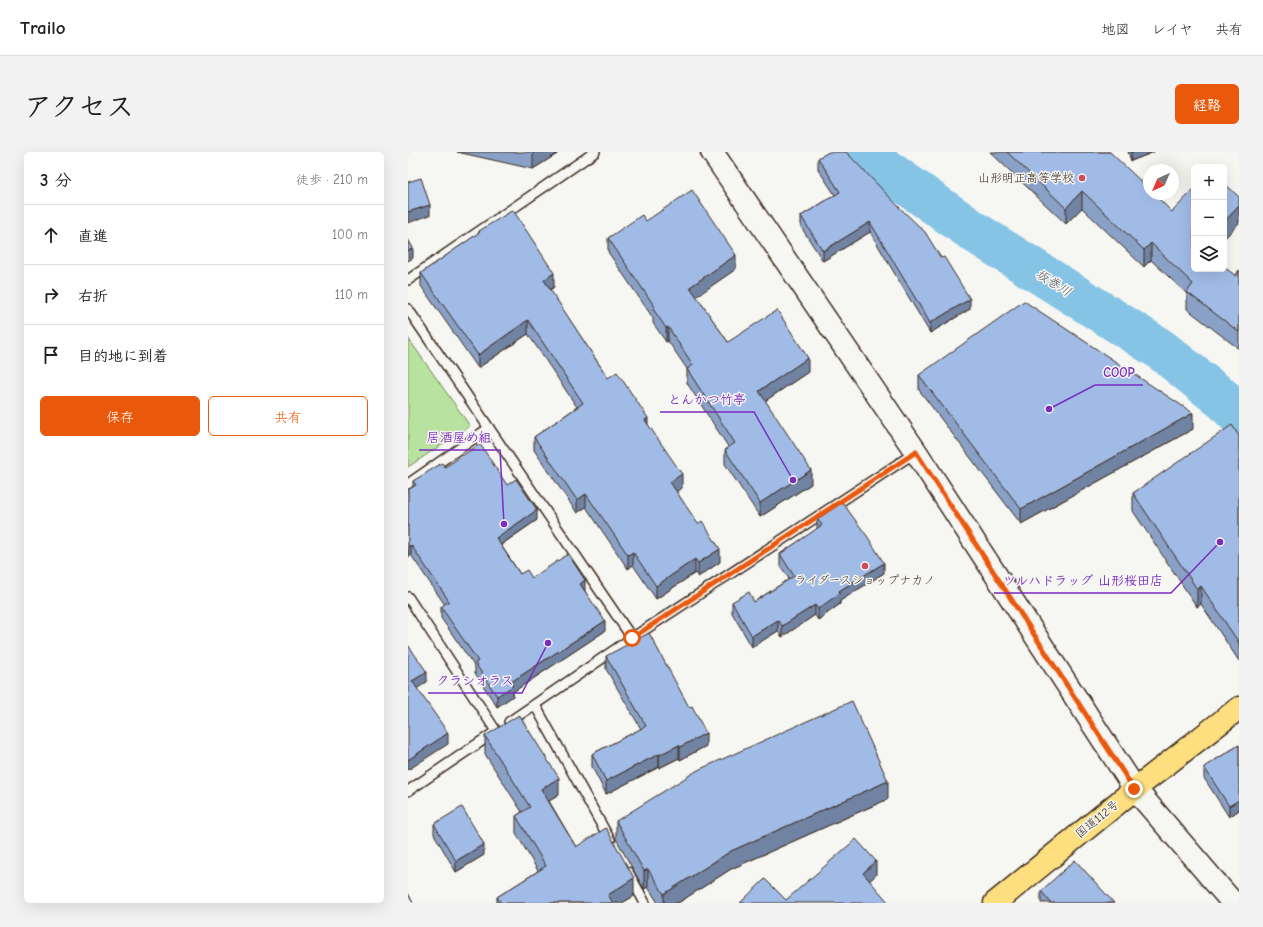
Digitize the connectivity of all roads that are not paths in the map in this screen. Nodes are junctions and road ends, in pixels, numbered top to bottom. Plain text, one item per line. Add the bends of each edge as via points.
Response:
1 (595, 152) edge
2 (712, 152) edge
3 (408, 280) edge
4 (408, 309) edge
5 (489, 428) junction
6 (916, 452) junction
7 (408, 484) edge
8 (408, 597) edge
9 (632, 638) junction
10 (535, 705) junction
11 (1239, 708) edge
12 (496, 731) junction
13 (1134, 789) junction
14 (408, 791) edge
15 (615, 848) edge
16 (623, 862) edge
17 (645, 903) edge
18 (995, 903) edge
19 (1233, 903) edge

1 - 3 lane
2 - 6 street
4 - 5 lane
5 - 7 lane
5 - 9 lane
6 - 9 lane
6 - 13 street
8 - 12 lane
9 - 10 lane
10 - 12 lane
10 - 15 lane
11 - 13 highway, 国道112号
12 - 14 lane
13 - 18 highway, 国道112号
13 - 19 street
16 - 17 lane

